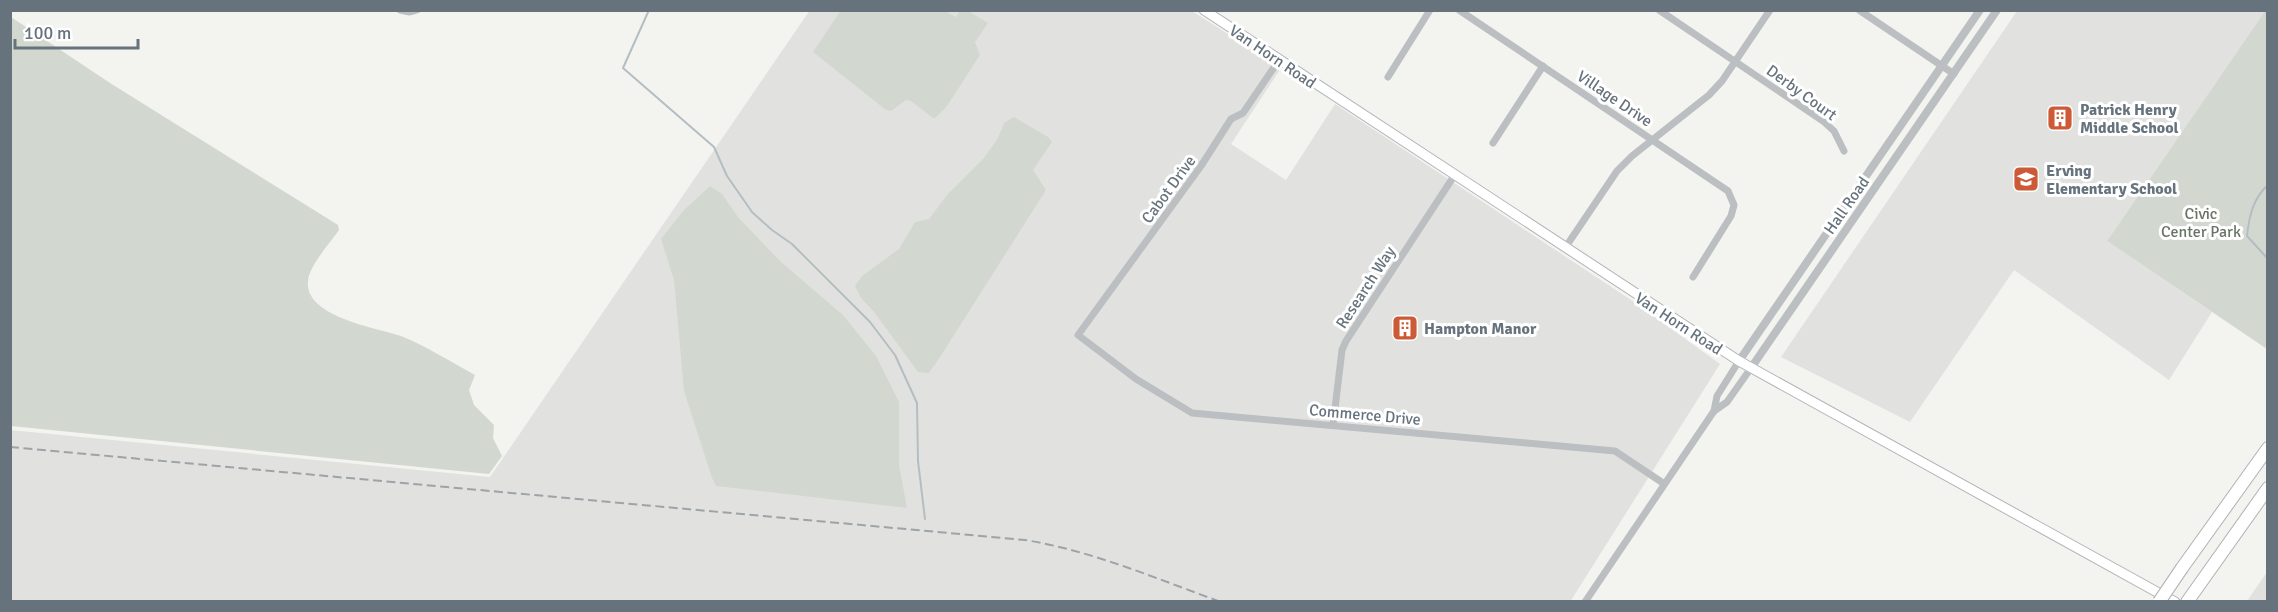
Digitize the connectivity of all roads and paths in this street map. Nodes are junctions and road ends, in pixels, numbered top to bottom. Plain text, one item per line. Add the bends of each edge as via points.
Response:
1 (400, 10) edge
2 (417, 10) edge
3 (1204, 10) edge
4 (1430, 10) edge
5 (1459, 10) edge
6 (1659, 10) edge
7 (1770, 10) edge
8 (1859, 10) edge
9 (1980, 10) edge
10 (1997, 10) edge
11 (1279, 60) junction
12 (1735, 61) junction
13 (1543, 66) junction
14 (1942, 66) junction
15 (1954, 74) junction
16 (1388, 77) dead end
17 (1903, 123) junction
18 (1914, 131) junction
19 (1653, 140) junction
20 (1493, 143) dead end
21 (1844, 151) dead end
22 (1454, 176) junction
23 (1565, 248) junction
24 (1693, 276) dead end
25 (1078, 335) joint
26 (1739, 361) junction
27 (1751, 368) junction
28 (1714, 411) junction
29 (1334, 425) junction
30 (2268, 448) edge
31 (1663, 483) junction
32 (2268, 488) edge
33 (1585, 602) edge
34 (2159, 602) edge
35 (2175, 602) edge
36 (2187, 602) edge

1 - 2 street
3 - 11 main road, Van Horn Road
4 - 16 street
5 - 13 street, Village Drive
6 - 12 street, Derby Court
7 - 12 street
8 - 14 street
9 - 14 street, Hall Road
10 - 15 street, Hall Road
11 - 22 main road, Van Horn Road
11 - 25 street, Cabot Drive via 1243,113 1231,119
12 - 19 street via 1708,95
12 - 21 street, Derby Court via 1823,121 1834,131
13 - 19 street, Village Drive
13 - 20 street
14 - 15 street
14 - 17 street, Hall Road
15 - 18 street, Hall Road
17 - 18 street
17 - 26 street, Hall Road
18 - 27 street, Hall Road
19 - 23 street via 1617,171
19 - 24 street, Village Drive via 1728,192 1734,206
22 - 23 main road, Van Horn Road
22 - 29 street, Research Way via 1346,340
23 - 26 main road, Van Horn Road
25 - 29 street, Commerce Drive via 1136,379 1192,413
26 - 27 main road, Van Horn Road
26 - 28 street, Hall Road via 1717,396
27 - 28 street, Hall Road via 1727,402
27 - 35 main road, Van Horn Road
28 - 31 street, Hall Road
29 - 31 street, Commerce Drive via 1615,451
30 - 34 highway, bridge
31 - 33 street, Hall Road
32 - 36 highway

